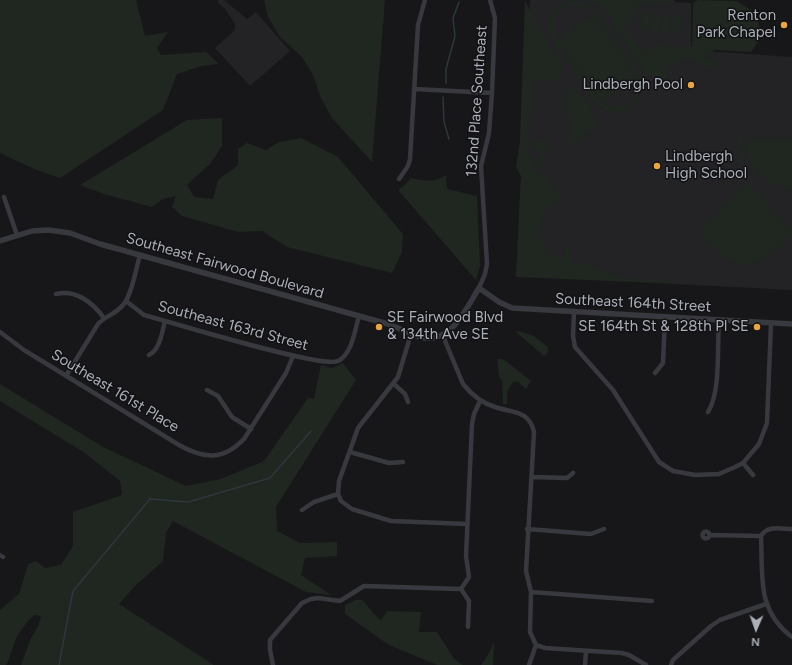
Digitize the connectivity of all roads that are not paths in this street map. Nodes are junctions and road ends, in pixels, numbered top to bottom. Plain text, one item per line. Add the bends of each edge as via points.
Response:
1 (425, 0) edge
2 (490, 0) edge
3 (414, 89) junction
4 (492, 93) junction
5 (399, 179) dead end
6 (4, 197) dead end
7 (18, 235) junction
8 (0, 241) edge
9 (140, 255) junction
10 (479, 288) junction
11 (56, 294) dead end
12 (126, 301) junction
13 (574, 312) junction
14 (359, 316) junction
15 (665, 317) junction
16 (104, 318) junction
17 (718, 320) junction
18 (165, 321) junction
19 (771, 323) junction
20 (792, 324) edge
21 (0, 332) edge
22 (411, 334) junction
23 (443, 336) junction
24 (149, 355) dead end
25 (293, 356) junction
26 (655, 373) dead end
27 (66, 376) junction
28 (394, 384) junction
29 (207, 390) dead end
30 (480, 400) junction
31 (408, 402) dead end
32 (708, 412) dead end
33 (251, 429) junction
34 (350, 452) junction
35 (403, 462) dead end
36 (743, 463) junction
37 (573, 473) dead end
38 (753, 475) dead end
39 (532, 477) junction
40 (338, 494) junction
41 (302, 510) dead end
42 (467, 524) junction
43 (527, 529) junction
44 (604, 529) dead end
45 (792, 529) edge
46 (710, 535) dead end
47 (761, 536) junction
48 (461, 589) junction
49 (531, 592) junction
50 (652, 601) dead end
51 (766, 604) junction
52 (468, 627) dead end
53 (792, 637) edge
54 (536, 645) junction
55 (586, 651) junction
56 (273, 665) edge
57 (529, 665) edge
58 (585, 665) edge
59 (646, 665) edge
60 (671, 665) edge

1 - 3 street via 418,25
2 - 4 street, 132nd Place Southeast via 495,18
3 - 4 street
3 - 5 street via 410,160
4 - 10 street, 132nd Place Southeast via 489,133 481,166 487,264 486,274
6 - 7 street
7 - 8 street, Southeast Fairwood Boulevard
7 - 9 street, Southeast Fairwood Boulevard via 41,230 57,231
9 - 12 street
9 - 14 street, Southeast Fairwood Boulevard
10 - 13 street, Southeast 164th Street via 512,308
10 - 23 street, 132nd Place Southeast via 456,323
11 - 16 street via 63,292 84,298
12 - 16 street via 119,309
12 - 18 street, Southeast 163rd Street via 144,315
13 - 15 street, Southeast 164th Street
13 - 36 street via 572,336 575,347 614,390 659,462 678,473 705,475 719,474
14 - 22 street, Southeast Fairwood Boulevard
14 - 25 street, Southeast 163rd Street via 347,354 338,361 327,363
15 - 17 street, Southeast 164th Street
15 - 26 street via 663,362
16 - 27 street
17 - 19 street, Southeast 164th Street
17 - 32 street via 715,392
18 - 24 street via 157,347
18 - 25 street, Southeast 163rd Street
19 - 20 street, Southeast 164th Street
19 - 36 street via 767,423 758,444
21 - 27 street, Southeast 161st Place
22 - 23 street, Southeast Fairwood Boulevard via 425,338
22 - 28 street
23 - 30 street via 463,384
25 - 33 street via 286,373
27 - 33 street, Southeast 161st Place via 193,452 206,456 223,454 238,445
28 - 31 street via 406,394
28 - 34 street via 375,404 358,428
29 - 33 street via 218,396 232,417
30 - 39 street via 521,414 532,424
30 - 42 street via 472,424
34 - 35 street via 389,463
34 - 40 street via 339,481
36 - 38 street
37 - 39 street via 567,478
39 - 43 street
40 - 41 street via 314,502
40 - 42 street via 341,501 352,509 391,521
42 - 48 street via 466,556 469,577
43 - 44 street via 591,534
43 - 49 street via 526,571
45 - 47 street via 774,528 766,530
46 - 47 street
47 - 51 street via 763,592
48 - 52 street via 469,601
48 - 56 street via 364,586 340,601 311,598 302,603 270,640
49 - 50 street
49 - 54 street via 530,632
51 - 53 street via 772,616
51 - 60 street via 720,620 673,660
54 - 55 street
54 - 57 street
55 - 58 street
55 - 59 street via 629,654

